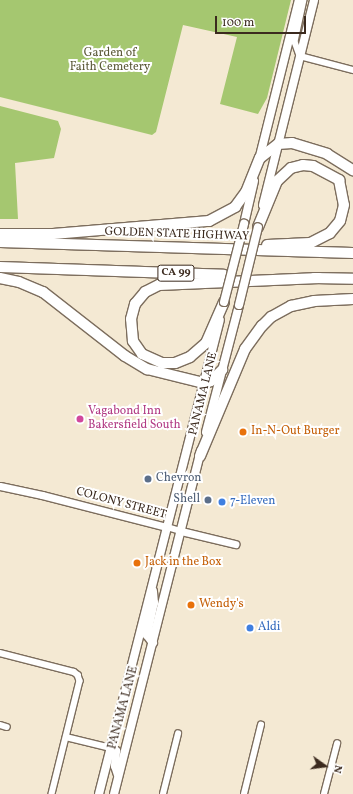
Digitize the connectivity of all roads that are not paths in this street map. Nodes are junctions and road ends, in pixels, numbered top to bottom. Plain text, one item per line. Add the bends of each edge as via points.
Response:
1 (300, 0) edge
2 (304, 0) edge
3 (314, 0) edge
4 (300, 56) junction
5 (353, 70) edge
6 (278, 144) junction
7 (260, 158) junction
8 (353, 170) edge
9 (258, 228) junction
10 (0, 234) edge
11 (0, 242) edge
12 (167, 248) junction
13 (353, 253) edge
14 (0, 267) edge
15 (0, 278) edge
16 (319, 278) junction
17 (353, 279) edge
18 (353, 299) edge
19 (224, 302) junction
20 (222, 370) junction
21 (204, 383) junction
22 (200, 456) junction
23 (0, 486) edge
24 (167, 527) junction
25 (182, 531) junction
26 (236, 544) dead end
27 (153, 584) junction
28 (153, 643) junction
29 (0, 653) edge
30 (261, 725) dead end
31 (0, 726) edge
32 (7, 727) dead end
33 (178, 734) dead end
34 (66, 737) junction
35 (337, 744) dead end
36 (111, 748) junction
37 (118, 776) junction
38 (52, 794) edge
39 (100, 794) edge
40 (114, 794) edge
41 (163, 794) edge
42 (244, 794) edge
43 (324, 794) edge

1 - 7 main road, PANAMA LANE
2 - 4 street via 295,42
3 - 4 main road, PANAMA LANE
4 - 5 street
4 - 6 main road, PANAMA LANE
6 - 7 highway
6 - 8 highway via 292,143 327,154
6 - 9 main road, PANAMA LANE
7 - 10 highway via 241,200 227,213 209,221 53,234
7 - 19 main road, PANAMA LANE, bridge
9 - 12 highway via 277,181 291,168 309,165 327,171 338,180 344,197 343,213 336,228 318,241
9 - 20 main road, PANAMA LANE, bridge
11 - 12 highway, GOLDEN STATE HIGHWAY / CA 99
12 - 13 highway, GOLDEN STATE HIGHWAY / CA 99
14 - 16 highway, CA 99
15 - 21 highway via 20,282 43,292 137,364 160,373
16 - 17 highway, CA 99
16 - 19 highway via 159,285 145,292 135,304 130,326 134,341 142,354 162,363 175,363 190,357 206,343
18 - 22 highway via 314,301 291,306 271,317 262,326 245,349
19 - 21 main road, PANAMA LANE
20 - 21 highway via 211,382
20 - 22 main road, PANAMA LANE
21 - 24 main road, PANAMA LANE
22 - 25 main road, PANAMA LANE
23 - 24 street, COLONY STREET via 42,494
24 - 25 street, COLONY STREET
24 - 27 main road, PANAMA LANE
25 - 26 street, COLONY STREET
25 - 28 main road, PANAMA LANE
27 - 28 main road via 154,603 147,636
27 - 36 main road, PANAMA LANE
28 - 37 main road, PANAMA LANE
29 - 34 street via 74,672 78,676 80,682
30 - 42 street
31 - 32 street
33 - 41 street
34 - 36 street
34 - 38 street
35 - 43 street
36 - 37 main road via 116,751 115,766
36 - 39 main road, PANAMA LANE
37 - 40 main road, PANAMA LANE

